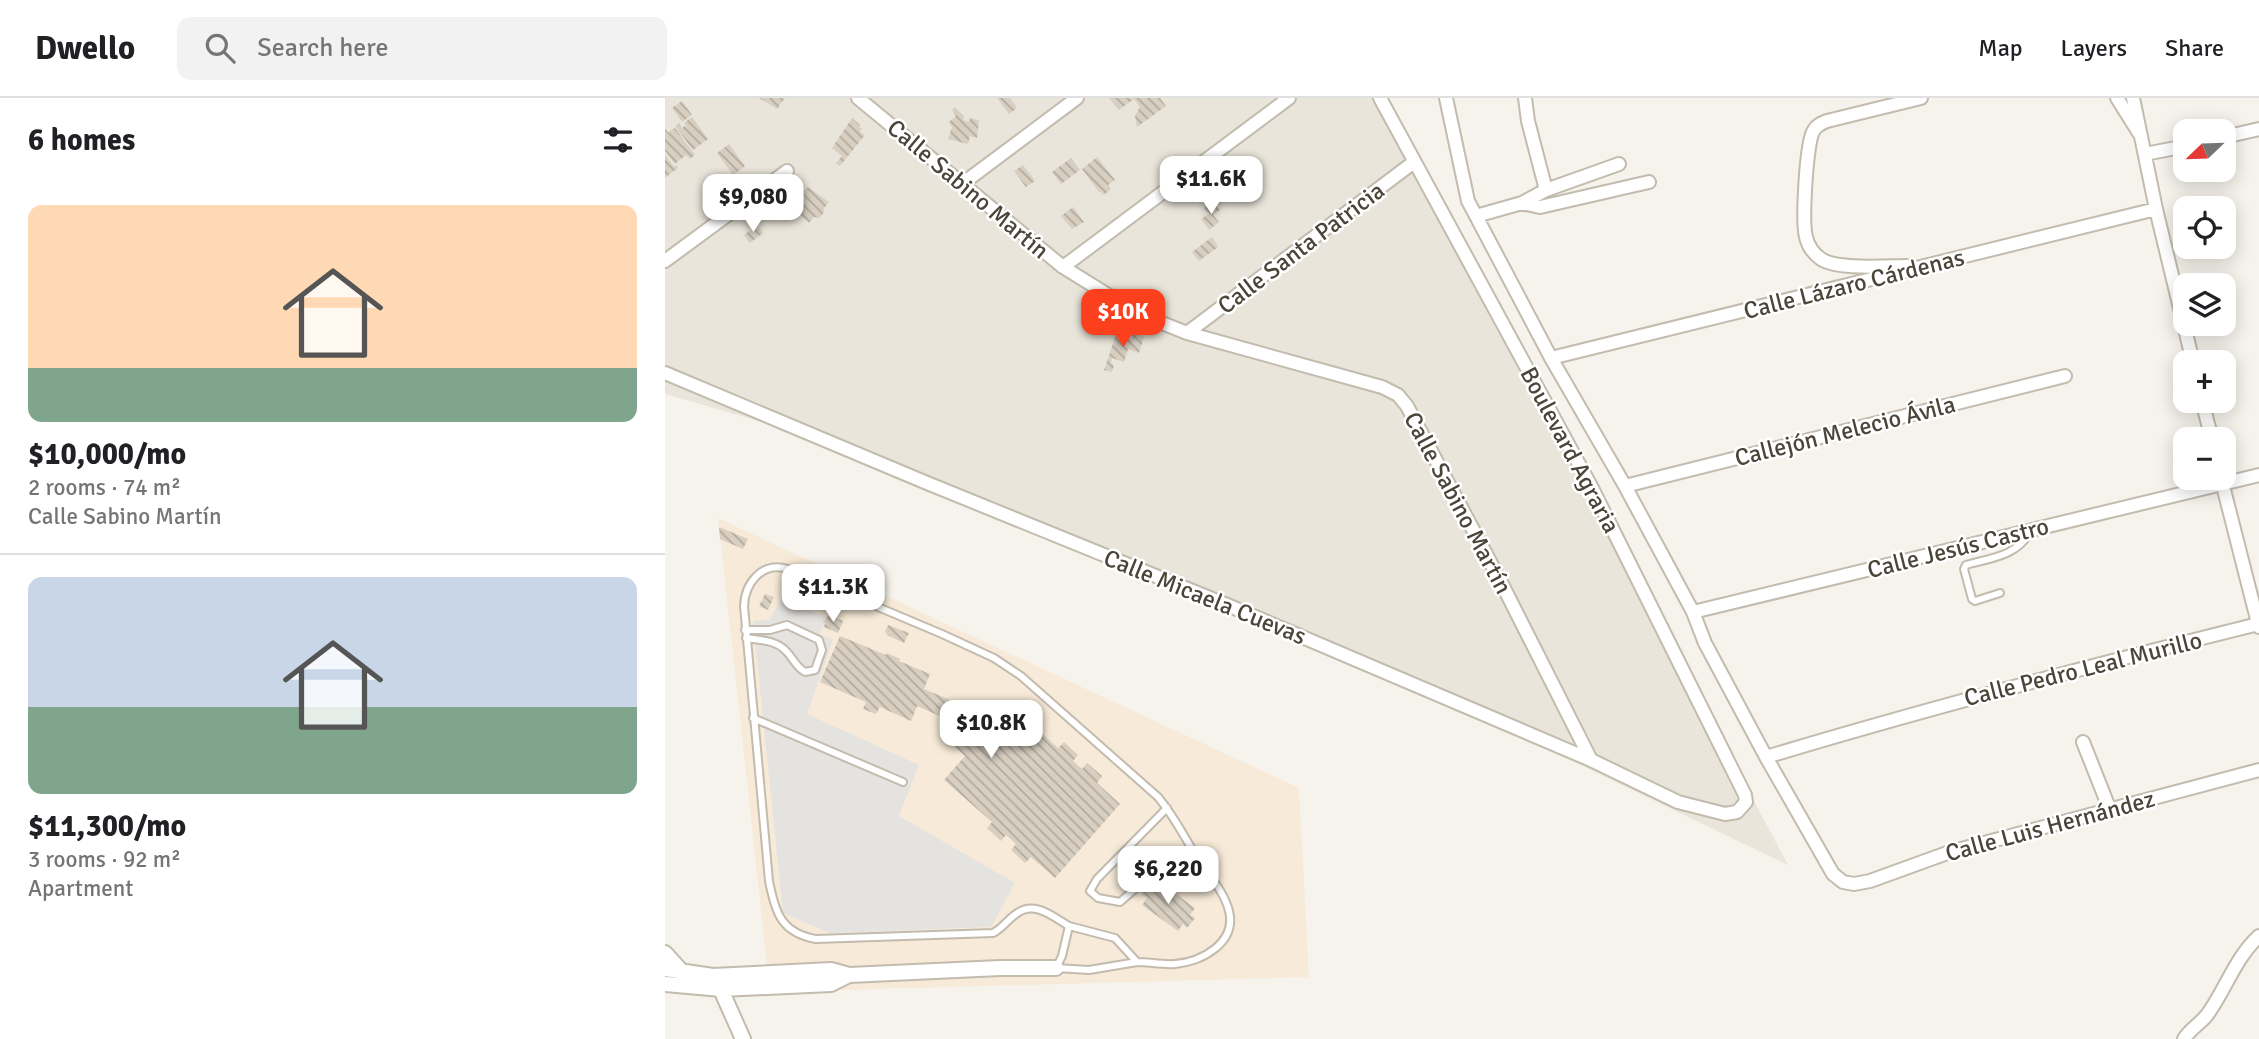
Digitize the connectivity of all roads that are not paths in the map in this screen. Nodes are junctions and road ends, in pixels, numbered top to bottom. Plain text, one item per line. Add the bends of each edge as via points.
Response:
1 (1077, 98) edge
2 (1289, 98) edge
3 (1380, 98) edge
4 (1446, 98) edge
5 (1525, 98) edge
6 (1921, 98) edge
7 (2117, 98) edge
8 (2133, 98) edge
9 (863, 99) edge
10 (2259, 129) edge
11 (2237, 134) edge
12 (2141, 137) junction
13 (2173, 149) edge
14 (2145, 154) junction
15 (1414, 162) junction
16 (1619, 164) dead end
17 (787, 171) dead end
18 (1649, 182) dead end
19 (963, 184) junction
20 (1546, 190) junction
21 (1522, 202) junction
22 (2156, 209) junction
23 (1476, 216) junction
24 (665, 261) edge
25 (1063, 267) junction
26 (1925, 267) junction
27 (1187, 333) junction
28 (2190, 350) edge
29 (1552, 358) junction
30 (665, 373) edge
31 (2065, 376) dead end
32 (2259, 475) edge
33 (2236, 478) edge
34 (1625, 486) junction
35 (2184, 490) edge
36 (2225, 490) edge
37 (2031, 530) junction
38 (2000, 593) dead end
39 (1692, 612) junction
40 (2259, 626) edge
41 (745, 630) junction
42 (746, 638) junction
43 (753, 718) junction
44 (2083, 742) dead end
45 (1766, 757) junction
46 (1591, 760) junction
47 (2259, 771) edge
48 (903, 782) dead end
49 (1743, 807) joint
50 (1167, 808) junction
51 (2110, 810) junction
52 (1157, 856) dead end
53 (1069, 926) junction
54 (2259, 936) edge
55 (665, 953) edge
56 (1137, 962) junction
57 (1056, 968) junction
58 (665, 969) edge
59 (682, 970) junction
60 (667, 982) edge
61 (717, 982) junction
62 (689, 985) junction
63 (743, 1039) edge
64 (2184, 1039) edge

1 - 19 street
2 - 25 street
3 - 15 street, Boulevard Agraria
4 - 23 street via 1468,201
5 - 20 street
6 - 26 street via 1827,121 1814,129 1808,145 1804,222 1812,251 1823,261
7 - 12 street
8 - 12 street
9 - 19 street, Calle Sabino Martín
10 - 11 street
12 - 14 street
13 - 14 street
14 - 22 street
15 - 27 street, Calle Santa Patricia
15 - 49 street, Boulevard Agraria via 1592,488 1745,795
16 - 20 street
17 - 24 street
18 - 21 street via 1540,207
19 - 25 street, Calle Sabino Martín
20 - 21 street
21 - 23 street
22 - 26 street, Calle Lázaro Cárdenas
22 - 28 street
23 - 29 street
25 - 27 street, Calle Sabino Martín via 1137,313
26 - 29 street, Calle Lázaro Cárdenas
27 - 46 street, Calle Sabino Martín via 1398,395 1502,584
29 - 34 street
30 - 46 street, Calle Micaela Cuevas
31 - 34 street, Callejón Melecio Ávila
32 - 33 street, Calle Jesús Castro
34 - 39 street
35 - 37 street, Calle Jesús Castro
36 - 40 street
37 - 38 lane via 2013,551 1964,569 1972,599
37 - 39 street, Calle Jesús Castro
39 - 45 street
40 - 45 street, Calle Pedro Leal Murillo via 2059,673
41 - 42 lane
41 - 42 lane via 787,625 816,638 822,647 815,670 805,673 782,647
41 - 50 lane via 747,587 764,570 780,566 930,629 994,658 1021,676
42 - 43 lane
43 - 48 lane
43 - 53 lane via 769,881 777,913 795,932 816,939 993,933 1018,912 1032,907
44 - 51 street
45 - 51 street, Calle Luis Hernández via 1833,874 1854,884 1950,852
46 - 49 street, Calle Micaela Cuevas via 1678,802 1725,814
47 - 51 street, Calle Luis Hernández
50 - 52 lane via 1090,891 1098,898 1120,902 1137,887
50 - 56 lane via 1223,897 1230,913 1229,930 1224,941 1197,958 1175,964
53 - 56 lane via 1115,938
53 - 57 lane
54 - 64 street via 2246,948 2206,1016
55 - 59 street
56 - 57 lane via 1089,970
57 - 61 street via 849,975 831,984
58 - 59 street
59 - 61 street
59 - 62 street
60 - 62 street
61 - 62 street
61 - 63 street

